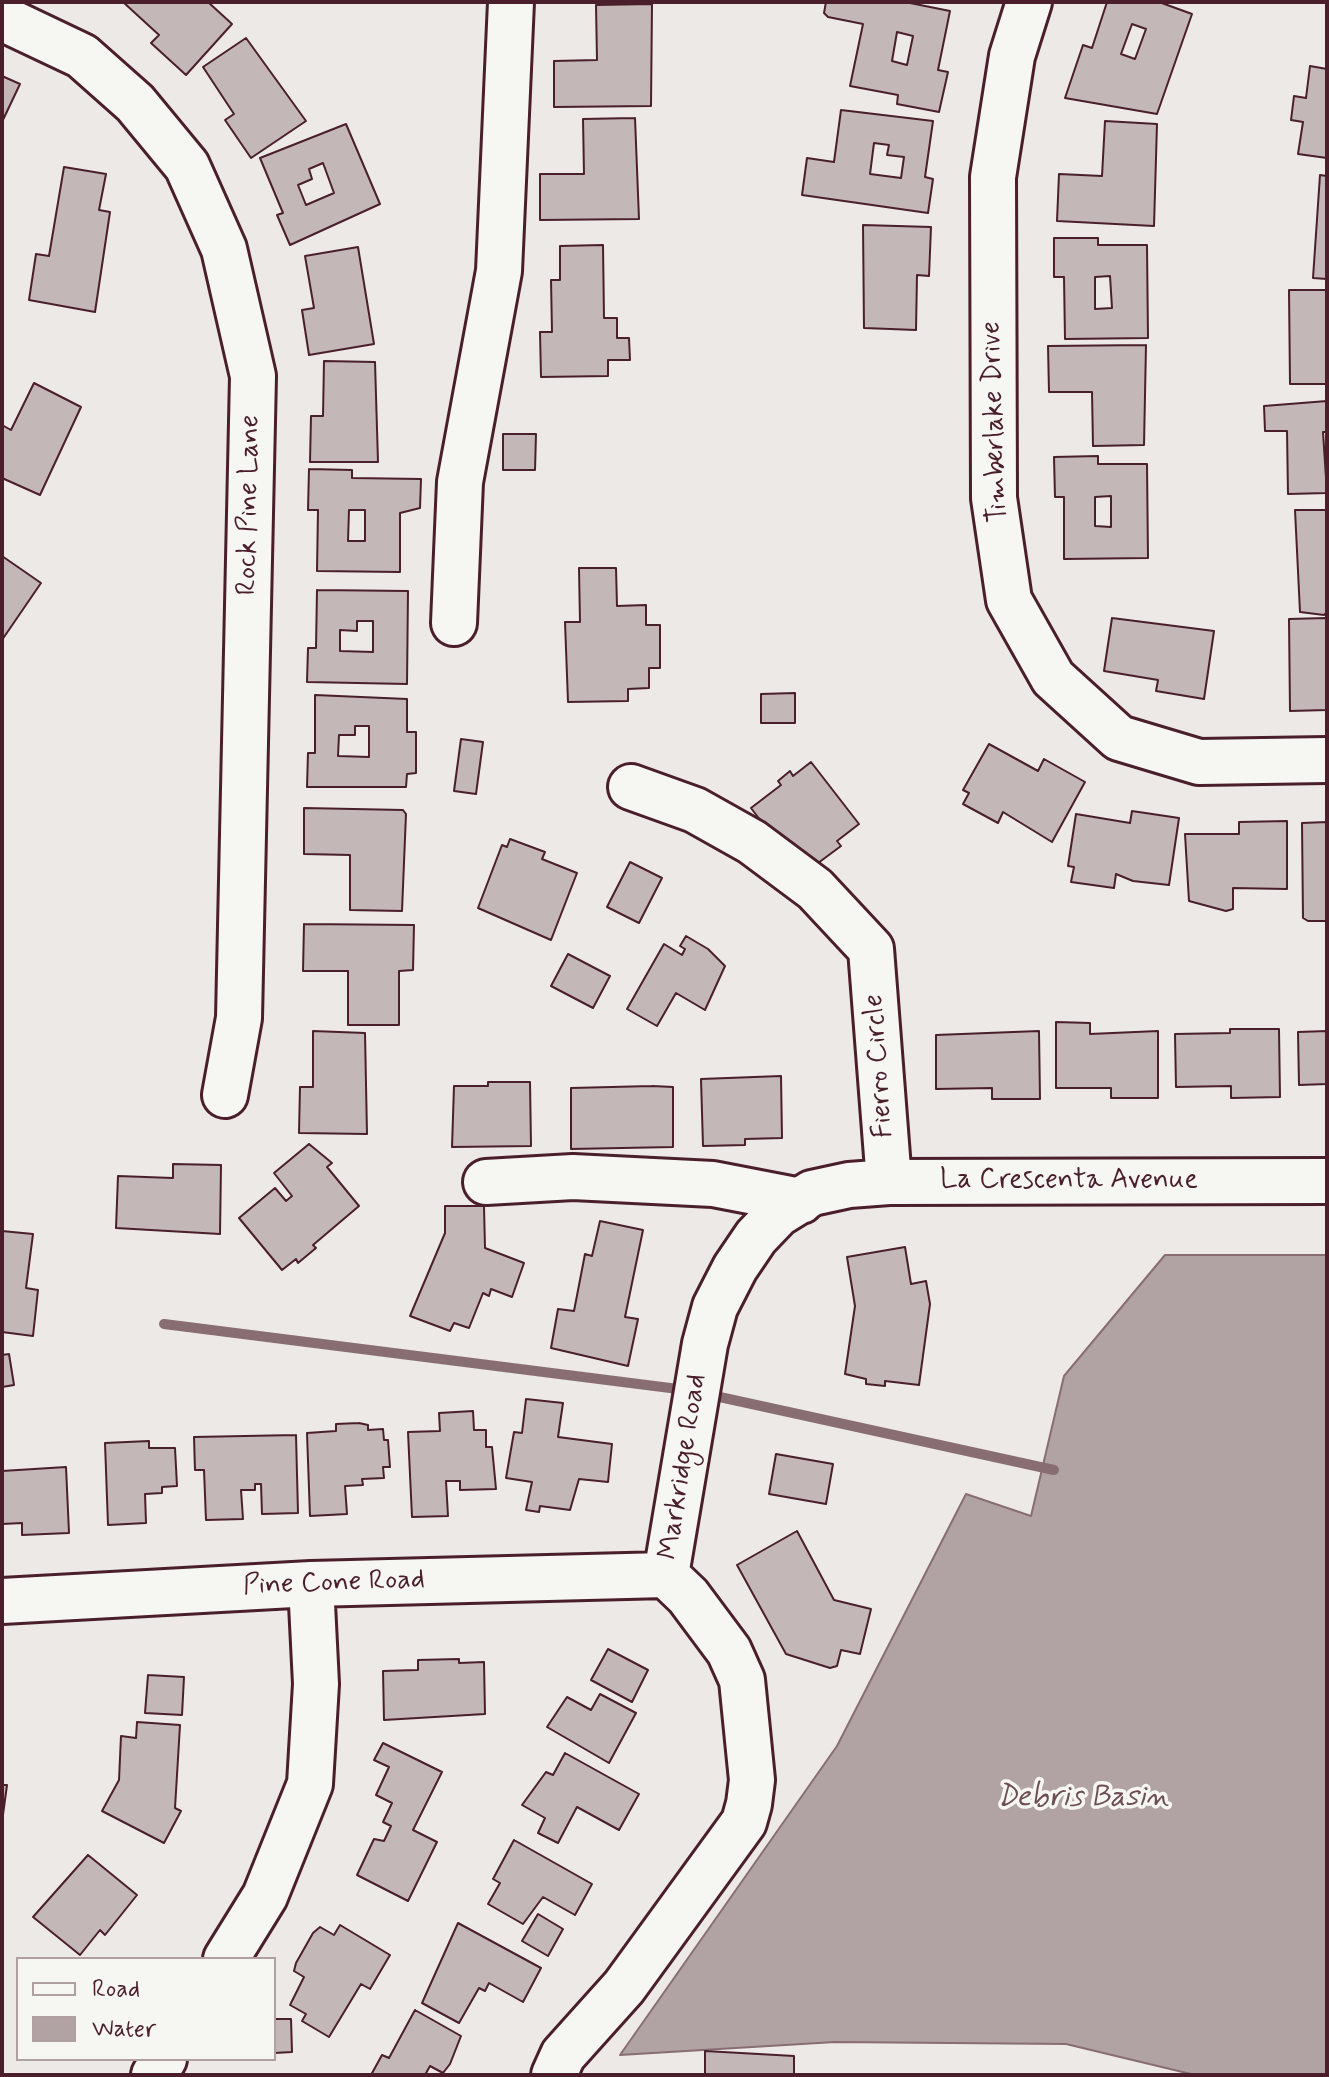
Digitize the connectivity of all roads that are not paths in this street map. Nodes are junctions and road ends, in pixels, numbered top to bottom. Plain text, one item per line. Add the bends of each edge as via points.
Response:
1 (511, 2) edge
2 (1029, 2) edge
3 (2, 18) edge
4 (454, 623) dead end
5 (1327, 760) edge
6 (631, 787) dead end
7 (225, 1095) dead end
8 (1327, 1181) edge
9 (486, 1182) dead end
10 (889, 1182) junction
11 (807, 1197) junction
12 (666, 1575) junction
13 (311, 1584) junction
14 (2, 1601) edge
15 (227, 1957) edge
16 (554, 2075) edge

1 - 4 street via 499,271 460,482
2 - 5 street, Timberlake Drive via 1012,56 993,177 994,498 1009,600 1053,678 1119,738 1199,762
3 - 7 street, Rock Pine Lane via 82,56 135,103 187,166 224,249 253,376 239,1018
6 - 10 street, Fierro Circle via 695,810 752,842 815,889 871,949
8 - 10 street, La Crescenta Avenue
9 - 11 street via 573,1177 713,1184
10 - 11 street, La Crescenta Avenue
11 - 12 street, Markridge Road via 778,1214 735,1268 715,1307
12 - 13 street, Pine Cone Road
12 - 16 street, Markridge Road via 729,1651 742,1680 752,1780 749,1804 744,1822 624,1987 563,2055
13 - 14 street, Pine Cone Road
13 - 15 street via 316,1684 310,1784 265,1896

